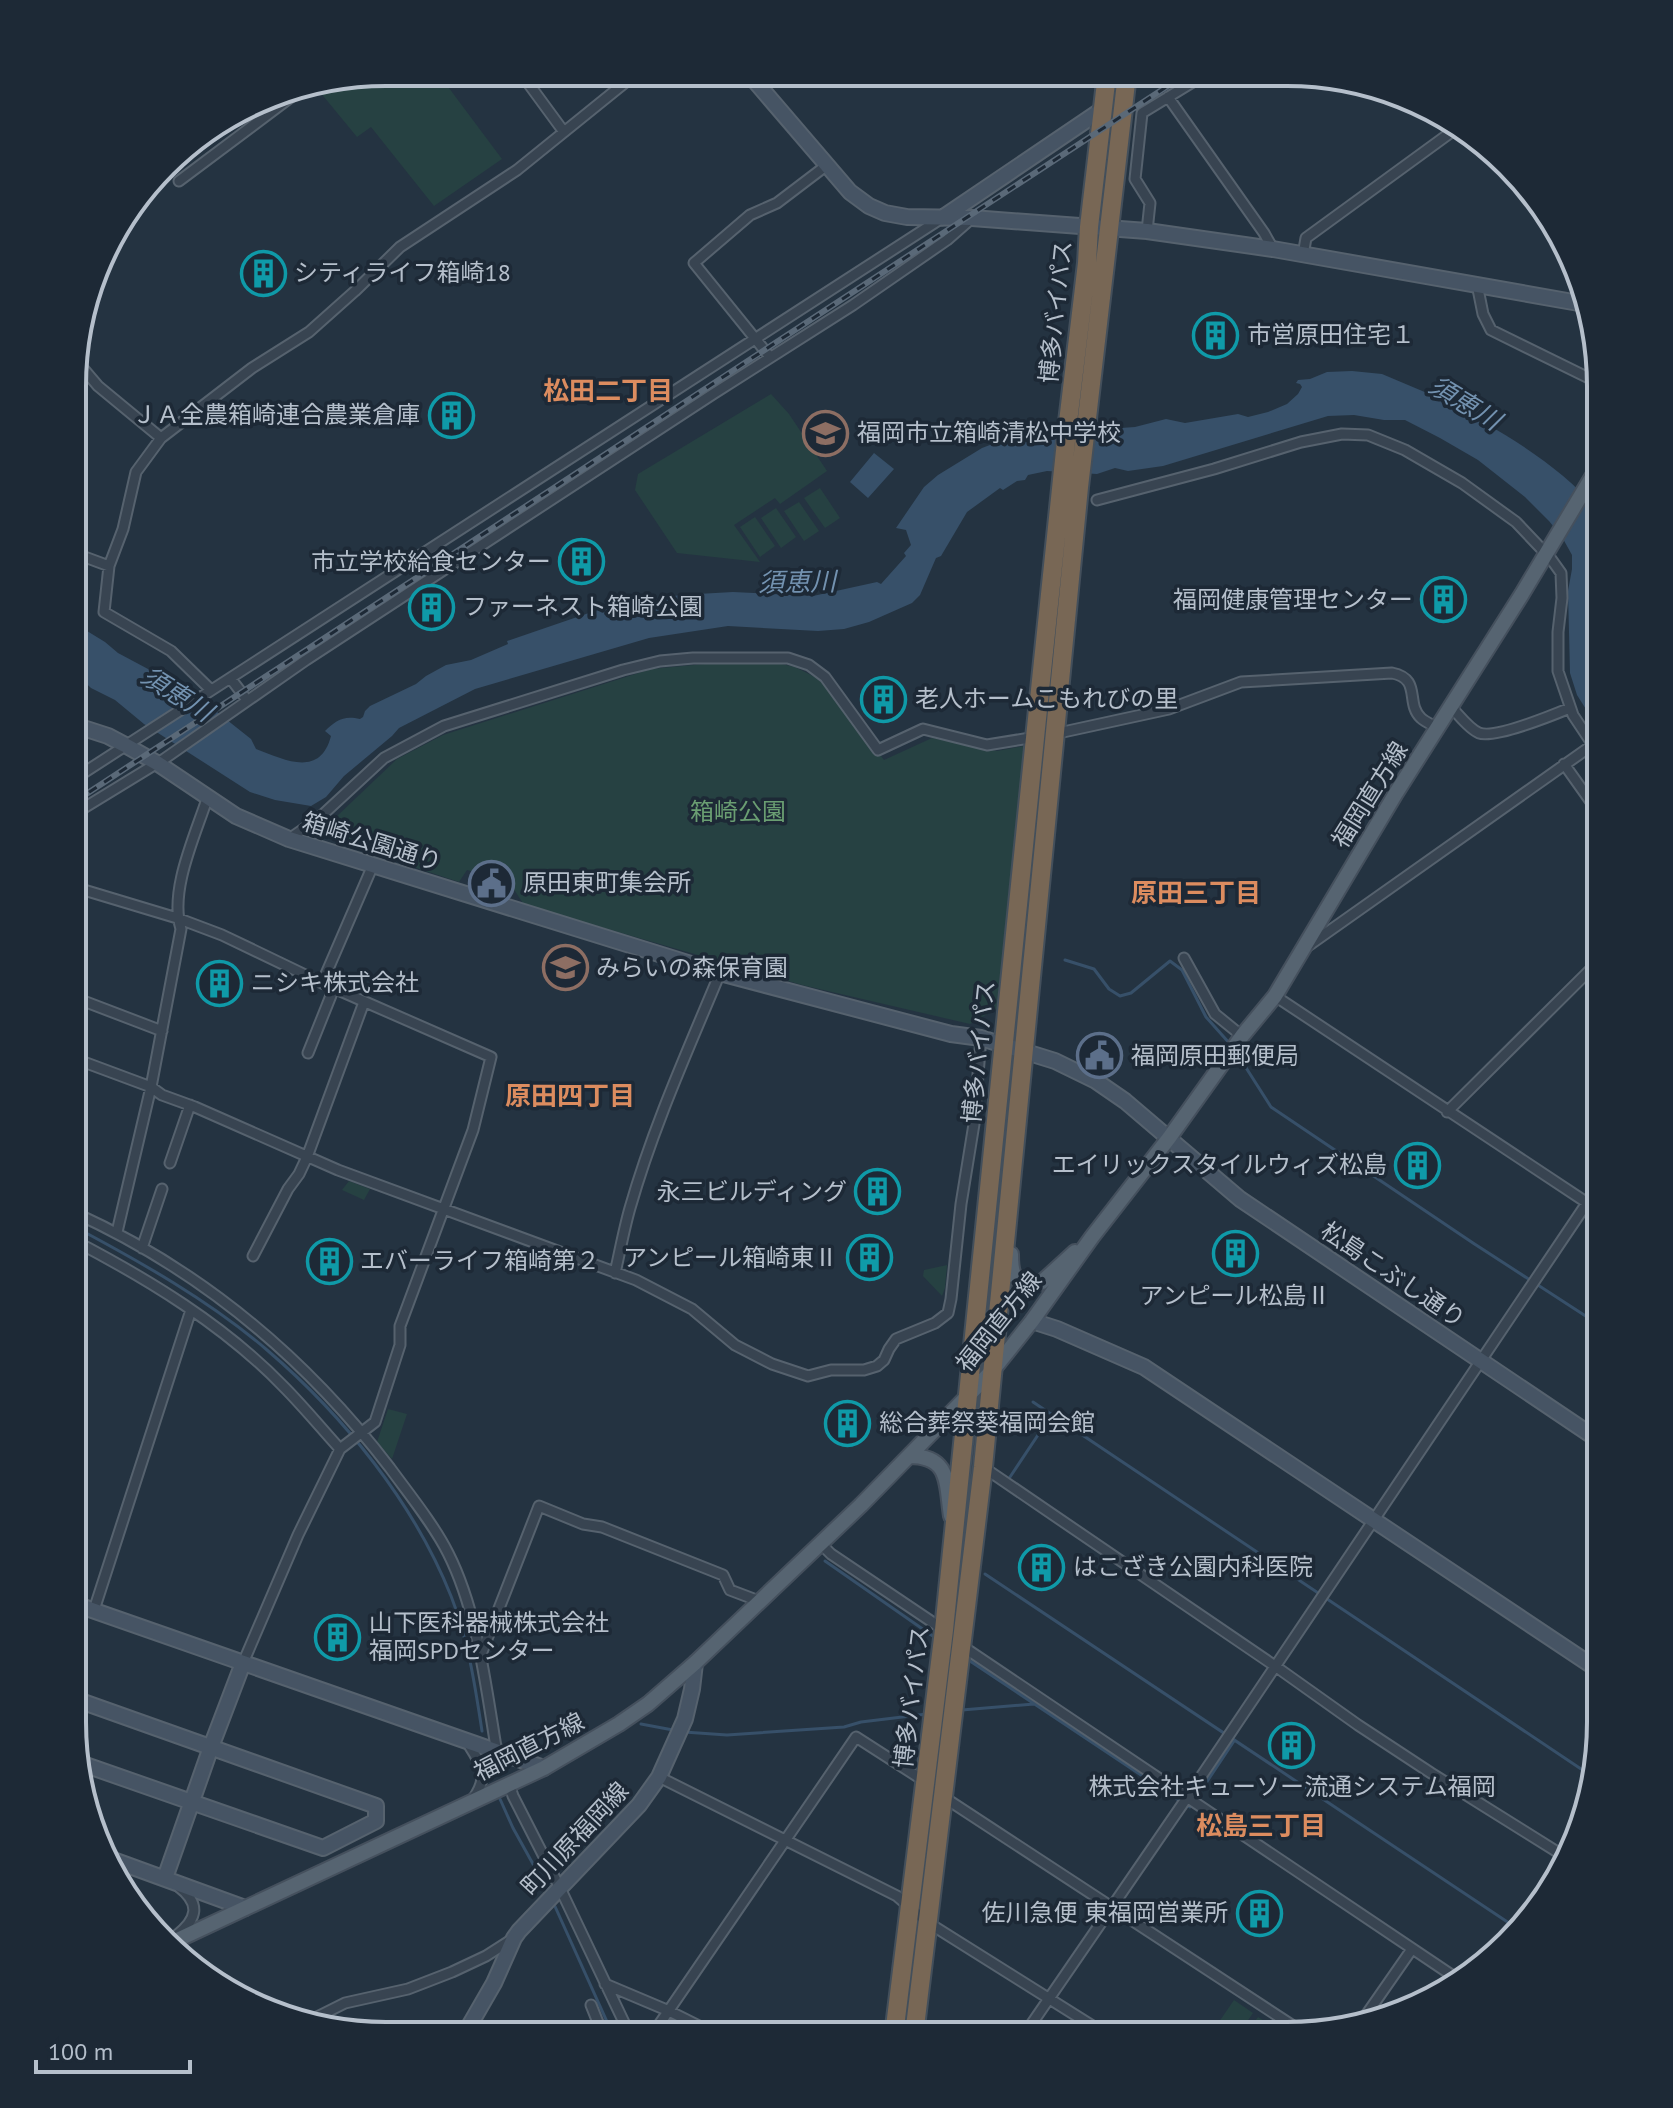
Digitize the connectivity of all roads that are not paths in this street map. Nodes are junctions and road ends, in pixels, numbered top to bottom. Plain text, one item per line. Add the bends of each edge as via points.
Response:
1 (530, 86) edge
2 (621, 86) edge
3 (759, 86) edge
4 (1106, 86) edge
5 (1126, 86) edge
6 (1186, 86) edge
7 (1168, 97) junction
8 (279, 106) edge
9 (1103, 109) junction
10 (564, 132) junction
11 (1449, 134) edge
12 (827, 165) junction
13 (179, 181) dead end
14 (942, 218) junction
15 (972, 218) junction
16 (1089, 227) junction
17 (1109, 229) junction
18 (1147, 231) junction
19 (1273, 249) junction
20 (1303, 255) junction
21 (1477, 284) junction
22 (1575, 302) edge
23 (756, 340) junction
24 (770, 357) junction
25 (87, 373) edge
26 (1587, 377) edge
27 (161, 438) junction
28 (1587, 483) edge
29 (1070, 489) junction
30 (1097, 500) dead end
31 (1548, 549) junction
32 (86, 557) edge
33 (109, 566) junction
34 (231, 679) junction
35 (211, 690) junction
36 (247, 700) junction
37 (1451, 707) junction
38 (1570, 708) junction
39 (1438, 728) junction
40 (86, 729) edge
41 (1587, 731) edge
42 (1055, 734) junction
43 (1035, 738) junction
44 (130, 742) junction
45 (1587, 748) edge
46 (161, 761) junction
47 (1564, 764) junction
48 (86, 771) edge
49 (1587, 796) edge
50 (207, 799) junction
51 (86, 807) edge
52 (289, 839) junction
53 (373, 865) junction
54 (86, 891) edge
55 (177, 918) junction
56 (1302, 951) junction
57 (1184, 958) dead end
58 (720, 973) junction
59 (1587, 973) edge
60 (322, 983) junction
61 (334, 988) junction
62 (1275, 996) junction
63 (86, 1002) edge
64 (364, 1002) junction
65 (162, 1031) junction
66 (1242, 1036) junction
67 (981, 1038) junction
68 (1004, 1046) junction
69 (308, 1053) dead end
70 (1022, 1053) junction
71 (86, 1063) edge
72 (151, 1087) junction
73 (190, 1105) junction
74 (1447, 1112) junction
75 (1016, 1130) junction
76 (1169, 1138) junction
77 (307, 1157) junction
78 (170, 1163) dead end
79 (162, 1189) dead end
80 (1587, 1203) joint
81 (444, 1210) junction
82 (86, 1218) edge
83 (117, 1232) junction
84 (1092, 1237) junction
85 (86, 1247) edge
86 (142, 1248) junction
87 (253, 1256) dead end
88 (615, 1273) junction
89 (191, 1310) junction
90 (1032, 1321) junction
91 (1481, 1361) junction
92 (993, 1370) junction
93 (969, 1393) junction
94 (1587, 1432) edge
95 (360, 1433) junction
96 (343, 1448) junction
97 (909, 1456) junction
98 (983, 1467) junction
99 (1373, 1520) junction
100 (953, 1536) junction
101 (820, 1543) junction
102 (759, 1601) junction
103 (86, 1607) edge
104 (94, 1610) junction
105 (944, 1630) junction
106 (962, 1646) junction
107 (480, 1657) junction
108 (1587, 1662) edge
109 (243, 1663) junction
110 (695, 1663) junction
111 (1275, 1666) junction
112 (86, 1703) edge
113 (467, 1742) junction
114 (211, 1747) junction
115 (497, 1753) junction
116 (90, 1767) edge
117 (544, 1768) junction
118 (659, 1777) junction
119 (926, 1782) junction
120 (509, 1784) junction
121 (942, 1796) junction
122 (1186, 1799) junction
123 (191, 1802) junction
124 (471, 1802) junction
125 (784, 1841) junction
126 (1557, 1852) edge
127 (121, 1863) edge
128 (165, 1878) junction
129 (559, 1890) junction
130 (1112, 1906) junction
131 (909, 1907) junction
132 (245, 1908) junction
133 (927, 1922) junction
134 (177, 1937) edge
135 (178, 1938) edge
136 (514, 1938) junction
137 (1412, 1949) junction
138 (1450, 1974) edge
139 (605, 1984) junction
140 (1050, 1998) junction
141 (591, 2005) dead end
142 (1369, 2010) edge
143 (669, 2011) junction
144 (322, 2015) edge
145 (472, 2022) edge
146 (597, 2022) edge
147 (624, 2022) edge
148 (661, 2022) edge
149 (691, 2022) edge
150 (896, 2022) edge
151 (915, 2022) edge
152 (1033, 2022) edge
153 (1087, 2022) edge
154 (1287, 2022) edge

1 - 10 street
2 - 10 street
3 - 12 street
4 - 9 highway, 博多バイパス
5 - 17 highway, 博多バイパス
6 - 7 street
7 - 18 street via 1142,113 1135,179 1150,203
7 - 19 street
8 - 13 street
9 - 14 street
9 - 16 highway, 博多バイパス
10 - 27 street via 517,170 400,247 309,332
11 - 20 street via 1306,238
12 - 14 street via 869,206 907,217
12 - 23 street via 777,203 750,215 694,263
14 - 15 street
14 - 23 street
15 - 16 street
15 - 24 street via 853,305
16 - 17 street
16 - 29 highway, 博多バイパス via 1068,422
17 - 18 street
17 - 29 highway, 博多バイパス via 1088,418
18 - 19 street
19 - 20 street
20 - 21 street
21 - 22 street
21 - 26 street via 1491,330
23 - 24 street
23 - 34 street
24 - 36 street
25 - 27 street
27 - 33 street via 136,472
28 - 31 main road, 福岡直方線
29 - 42 highway, 博多バイパス
29 - 43 highway, 博多バイパス
30 - 31 street via 1301,442 1368,435 1462,483
31 - 37 main road, 福岡直方線
31 - 38 street via 1561,573 1558,671
32 - 33 street
33 - 35 street via 104,612 171,651
34 - 35 street
34 - 36 street
35 - 44 street
36 - 46 street
37 - 38 street via 1476,732 1489,734
37 - 39 main road, 福岡直方線
38 - 41 street
39 - 42 street via 1421,719 1409,681 1392,673 1241,682 1169,709
39 - 56 main road, 福岡直方線
40 - 44 street, 箱崎公園通り
42 - 43 street
42 - 70 highway, 博多バイパス
43 - 52 street via 987,745 923,729 878,750 825,677 809,665 788,658 660,661 444,726 384,758
43 - 68 highway, 博多バイパス
44 - 46 street, 箱崎公園通り
44 - 48 street
45 - 47 street
46 - 50 street, 箱崎公園通り
46 - 51 street
47 - 49 street
47 - 56 street
50 - 52 street, 箱崎公園通り
50 - 55 street via 178,887
52 - 53 street, 箱崎公園通り
53 - 58 street, 箱崎公園通り
53 - 60 street
54 - 55 street
55 - 60 street
55 - 65 street via 181,929
56 - 62 main road, 福岡直方線
57 - 66 street via 1215,1014
58 - 67 street, 箱崎公園通り
58 - 88 street via 643,1167
59 - 74 street
60 - 61 street
61 - 64 street
61 - 69 street
62 - 66 main road, 福岡直方線
62 - 74 street
63 - 65 street
64 - 77 street
64 - 81 street via 491,1057 473,1130
65 - 72 street
66 - 76 main road, 福岡直方線
67 - 68 street, 箱崎公園通り
67 - 88 street via 948,1313 896,1339 877,1366 808,1376 791,1371 735,1345 692,1309
68 - 70 street, 箱崎公園通り
68 - 93 highway, 博多バイパス
70 - 75 highway, 博多バイパス
70 - 76 street, 松島こぶし通り via 1055,1061 1096,1081
71 - 72 street
72 - 73 street
72 - 83 street
73 - 77 street
73 - 78 street
74 - 80 street
75 - 84 main road via 1011,1271 1025,1284 1037,1285
75 - 92 highway, 博多バイパス
76 - 84 main road, 福岡直方線
76 - 91 street, 松島こぶし通り via 1240,1199
77 - 81 street
77 - 87 street
79 - 86 street
80 - 91 street
81 - 88 street
81 - 95 street via 400,1326 400,1345 375,1422
82 - 83 street
83 - 86 street
84 - 90 main road, 福岡直方線
85 - 89 street
86 - 95 street via 252,1322 321,1386
89 - 96 street via 281,1384
89 - 104 street
90 - 92 main road, 福岡直方線
90 - 99 street via 1144,1367
91 - 94 street, 松島こぶし通り
91 - 99 street
92 - 93 main road, 福岡直方線
92 - 98 highway, 博多バイパス
93 - 97 main road, 福岡直方線
93 - 100 highway, 博多バイパス
95 - 96 street
95 - 107 street via 448,1553 473,1618
96 - 109 street via 298,1535
97 - 100 main road via 925,1456 945,1474
97 - 101 main road, 福岡直方線
98 - 106 highway, 博多バイパス
98 - 111 street
99 - 108 street
99 - 111 street
100 - 105 highway, 博多バイパス
101 - 102 main road, 福岡直方線
101 - 105 street
102 - 107 street via 730,1590 723,1575 539,1506
102 - 110 main road, 福岡直方線
103 - 104 street
104 - 109 street
105 - 119 highway, 博多バイパス
106 - 121 highway, 博多バイパス
106 - 122 street
107 - 115 street
109 - 113 street
109 - 114 street
110 - 117 main road, 福岡直方線 via 648,1704
110 - 118 street, 町川原福岡線 via 685,1719
111 - 122 street
111 - 126 street
112 - 114 street
113 - 115 street
113 - 124 street via 483,1769
114 - 123 street
114 - 123 street via 376,1806 376,1821 323,1848
115 - 117 street
116 - 123 street
117 - 120 main road, 福岡直方線
118 - 125 street
118 - 129 street, 町川原福岡線
119 - 125 street via 856,1737
119 - 131 highway, 博多バイパス
120 - 124 main road, 福岡直方線
120 - 129 street
121 - 130 street
121 - 133 highway, 博多バイパス
122 - 130 street
122 - 137 street
123 - 128 street
124 - 132 main road, 福岡直方線
125 - 131 street via 897,1896
125 - 143 street
127 - 128 street
128 - 132 street
128 - 134 street via 183,1889 195,1911
129 - 136 street, 町川原福岡線
129 - 139 street
130 - 140 street
130 - 154 street
131 - 133 street
131 - 150 highway, 博多バイパス
132 - 135 main road, 福岡直方線
133 - 140 street
133 - 151 highway, 博多バイパス
136 - 144 street via 452,1972
136 - 145 street, 町川原福岡線
137 - 138 street
137 - 142 street
139 - 143 street
139 - 147 street
140 - 152 street
140 - 153 street
141 - 146 street
143 - 148 street
143 - 149 street

